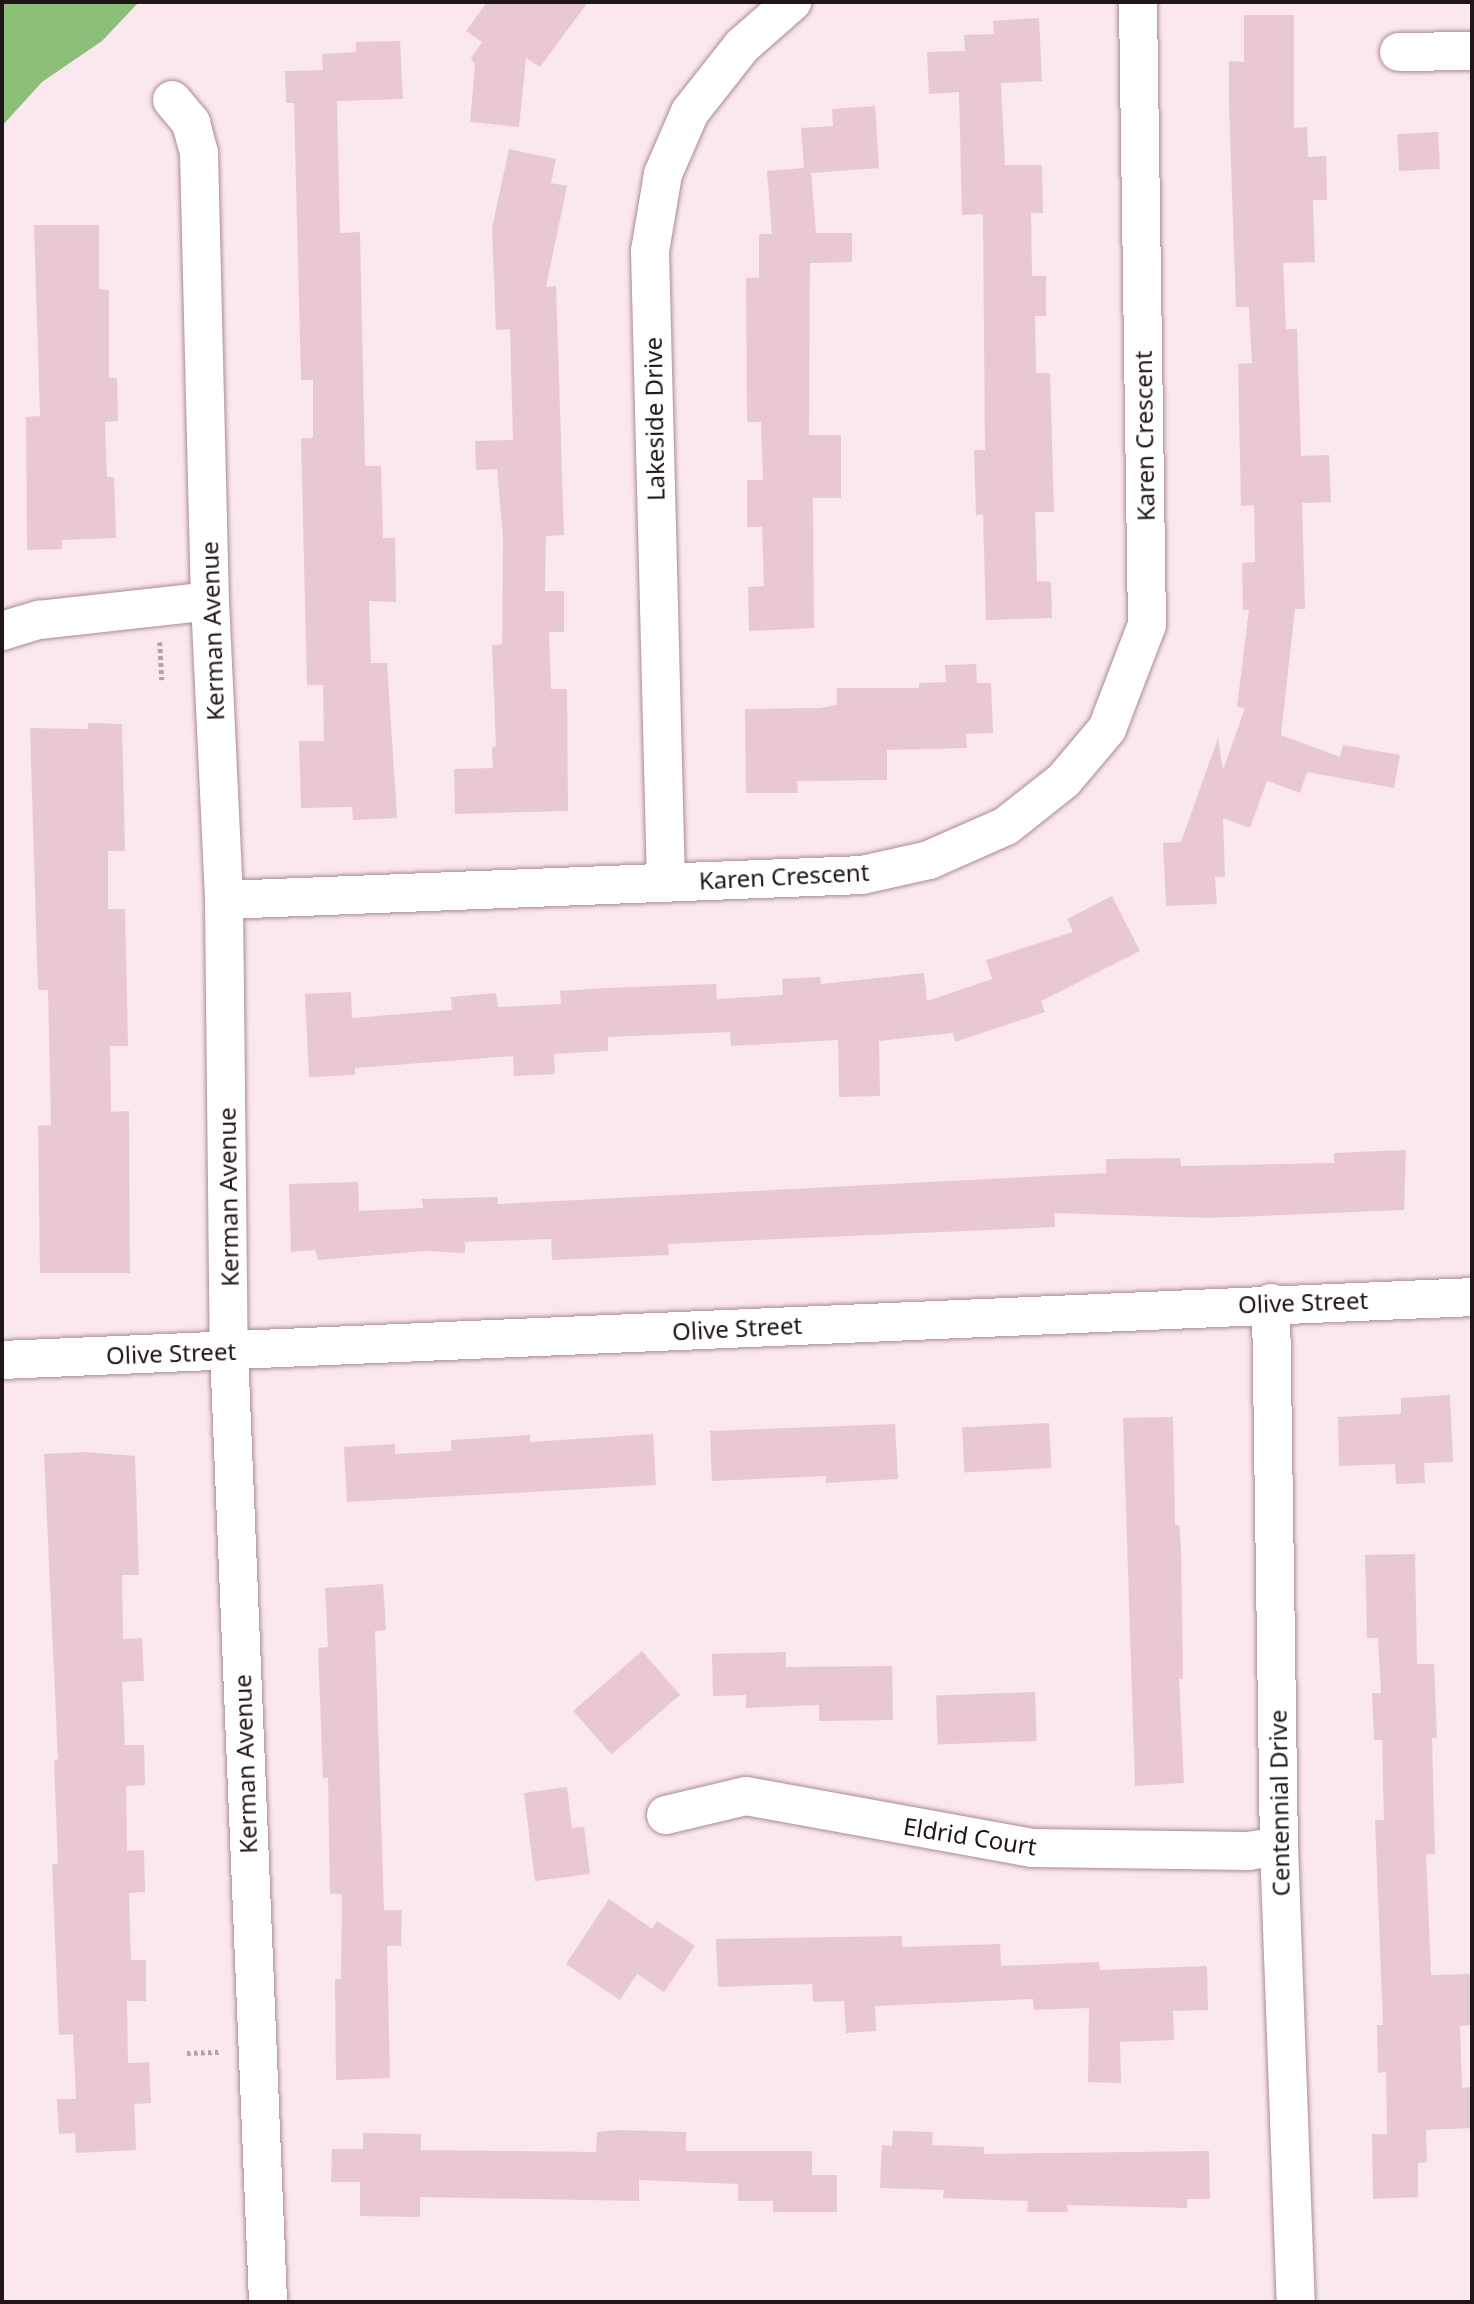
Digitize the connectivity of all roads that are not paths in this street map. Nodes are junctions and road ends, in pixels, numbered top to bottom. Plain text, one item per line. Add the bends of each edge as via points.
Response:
1 (792, 2) edge
2 (1138, 2) edge
3 (1472, 51) edge
4 (1399, 52) dead end
5 (172, 100) dead end
6 (210, 601) junction
7 (2, 631) edge
8 (666, 883) junction
9 (224, 900) junction
10 (1472, 1297) edge
11 (1271, 1303) junction
12 (229, 1351) junction
13 (2, 1360) edge
14 (666, 1815) dead end
15 (1279, 1846) junction
16 (268, 2302) edge
17 (1296, 2302) edge

1 - 8 street, Lakeside Drive via 742,46 690,112 663,174 650,251
2 - 8 street, Karen Crescent via 1147,625 1107,729 1064,780 1006,826 929,860 862,875
3 - 4 street
5 - 6 street, Kerman Avenue via 191,123 200,153
6 - 7 street via 39,620
6 - 9 street, Kerman Avenue
8 - 9 street, Karen Crescent
9 - 12 street, Kerman Avenue
10 - 11 street, Olive Street
11 - 12 street, Olive Street
11 - 15 street, Centennial Drive
12 - 13 street, Olive Street
12 - 16 street, Kerman Avenue
14 - 15 street, Eldrid Court via 746,1796 1032,1848 1248,1851
15 - 17 street, Centennial Drive

